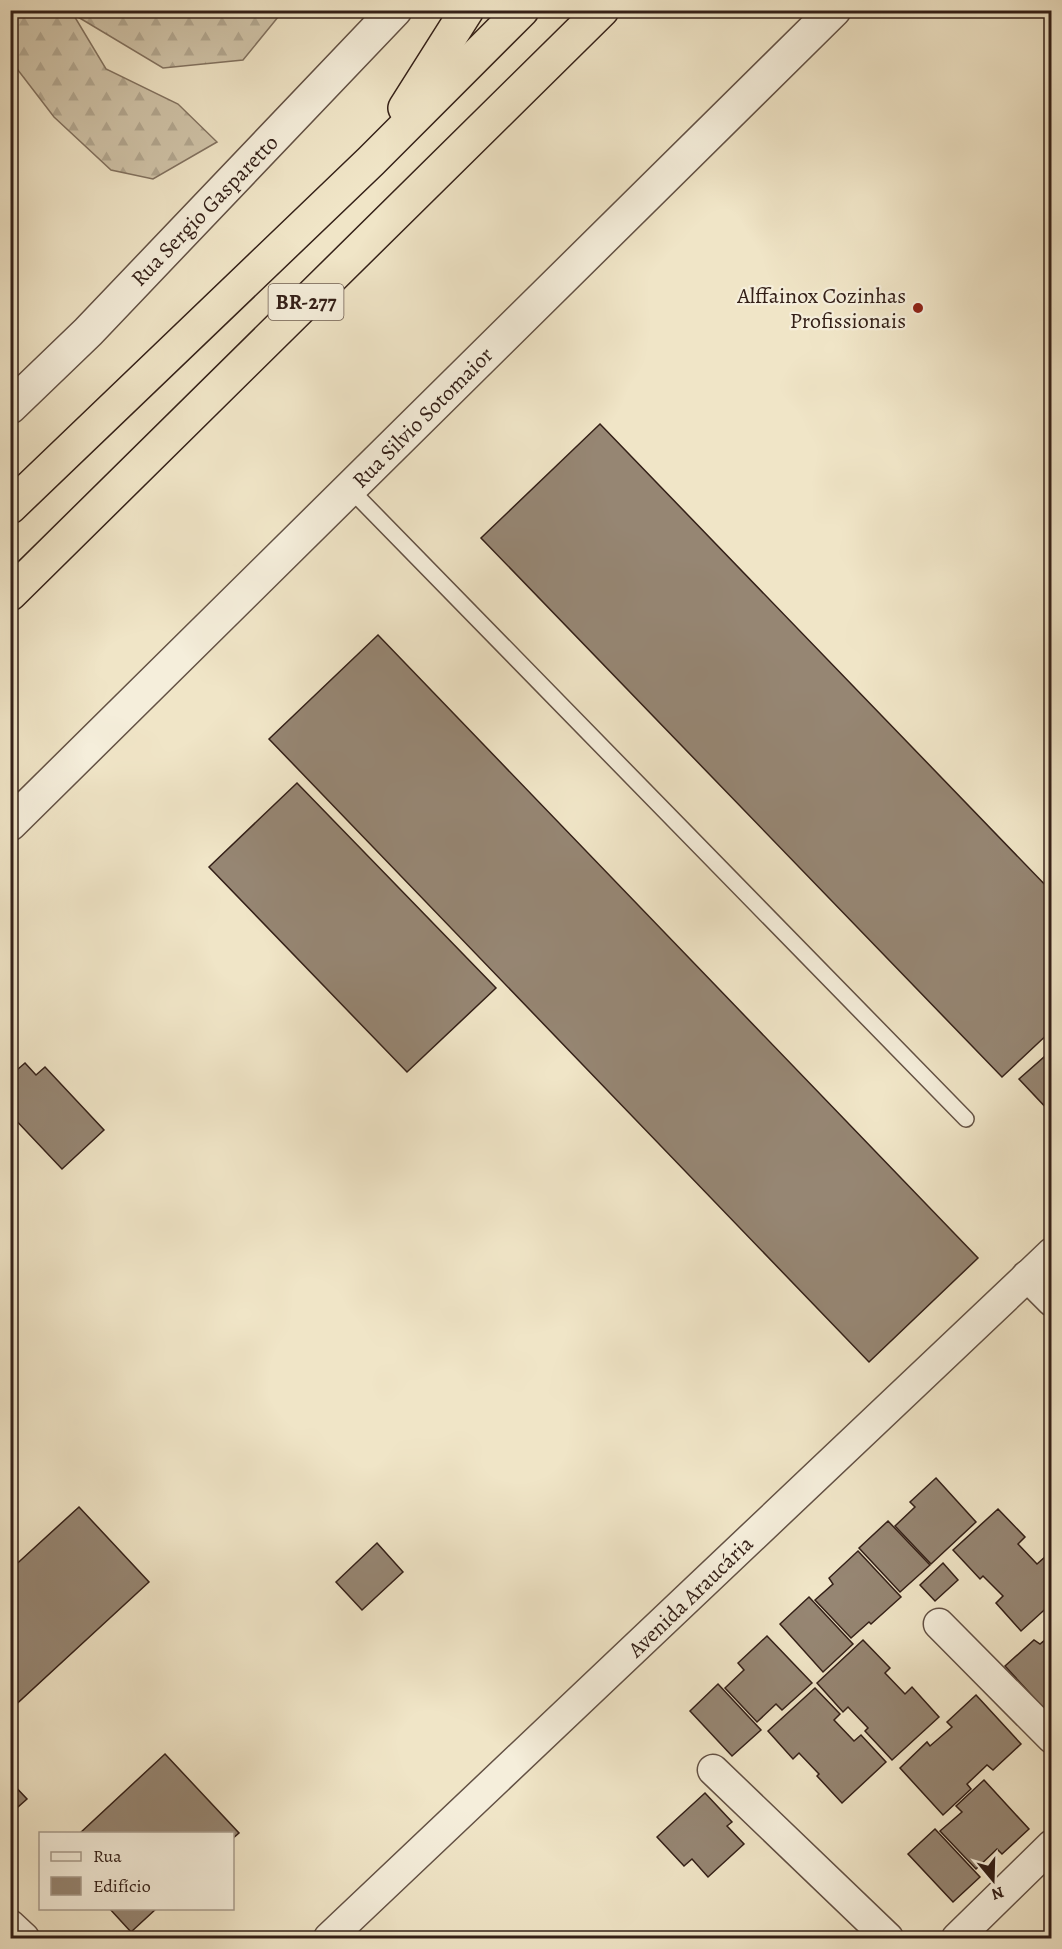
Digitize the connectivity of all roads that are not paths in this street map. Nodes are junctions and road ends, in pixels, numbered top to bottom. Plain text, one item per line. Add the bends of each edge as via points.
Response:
1 (395, 10) edge
2 (467, 10) edge
3 (522, 10) edge
4 (603, 10) edge
5 (834, 10) edge
6 (371, 161) junction
7 (10, 407) edge
8 (350, 489) junction
9 (10, 507) edge
10 (10, 594) edge
11 (10, 824) edge
12 (966, 1119) dead end
13 (1052, 1253) edge
14 (1027, 1276) junction
15 (1052, 1301) edge
16 (939, 1624) dead end
17 (1052, 1738) edge
18 (713, 1770) dead end
19 (1052, 1845) edge
20 (10, 1925) edge
21 (24, 1938) edge
22 (329, 1938) edge
23 (888, 1938) edge
24 (957, 1938) edge

1 - 7 street, Rua Sergio Gasparetto via 87,332
2 - 6 highway
3 - 6 highway, BR-277
4 - 10 highway, BR-277
5 - 8 street, Rua Silvio Sotomaior
6 - 9 highway, BR-277
8 - 11 street, Rua Silvio Sotomaior
8 - 12 lane
13 - 14 street, Avenida Araucária
14 - 15 street
14 - 22 street, Avenida Araucária
16 - 17 street
18 - 23 street
19 - 24 street
20 - 21 street

